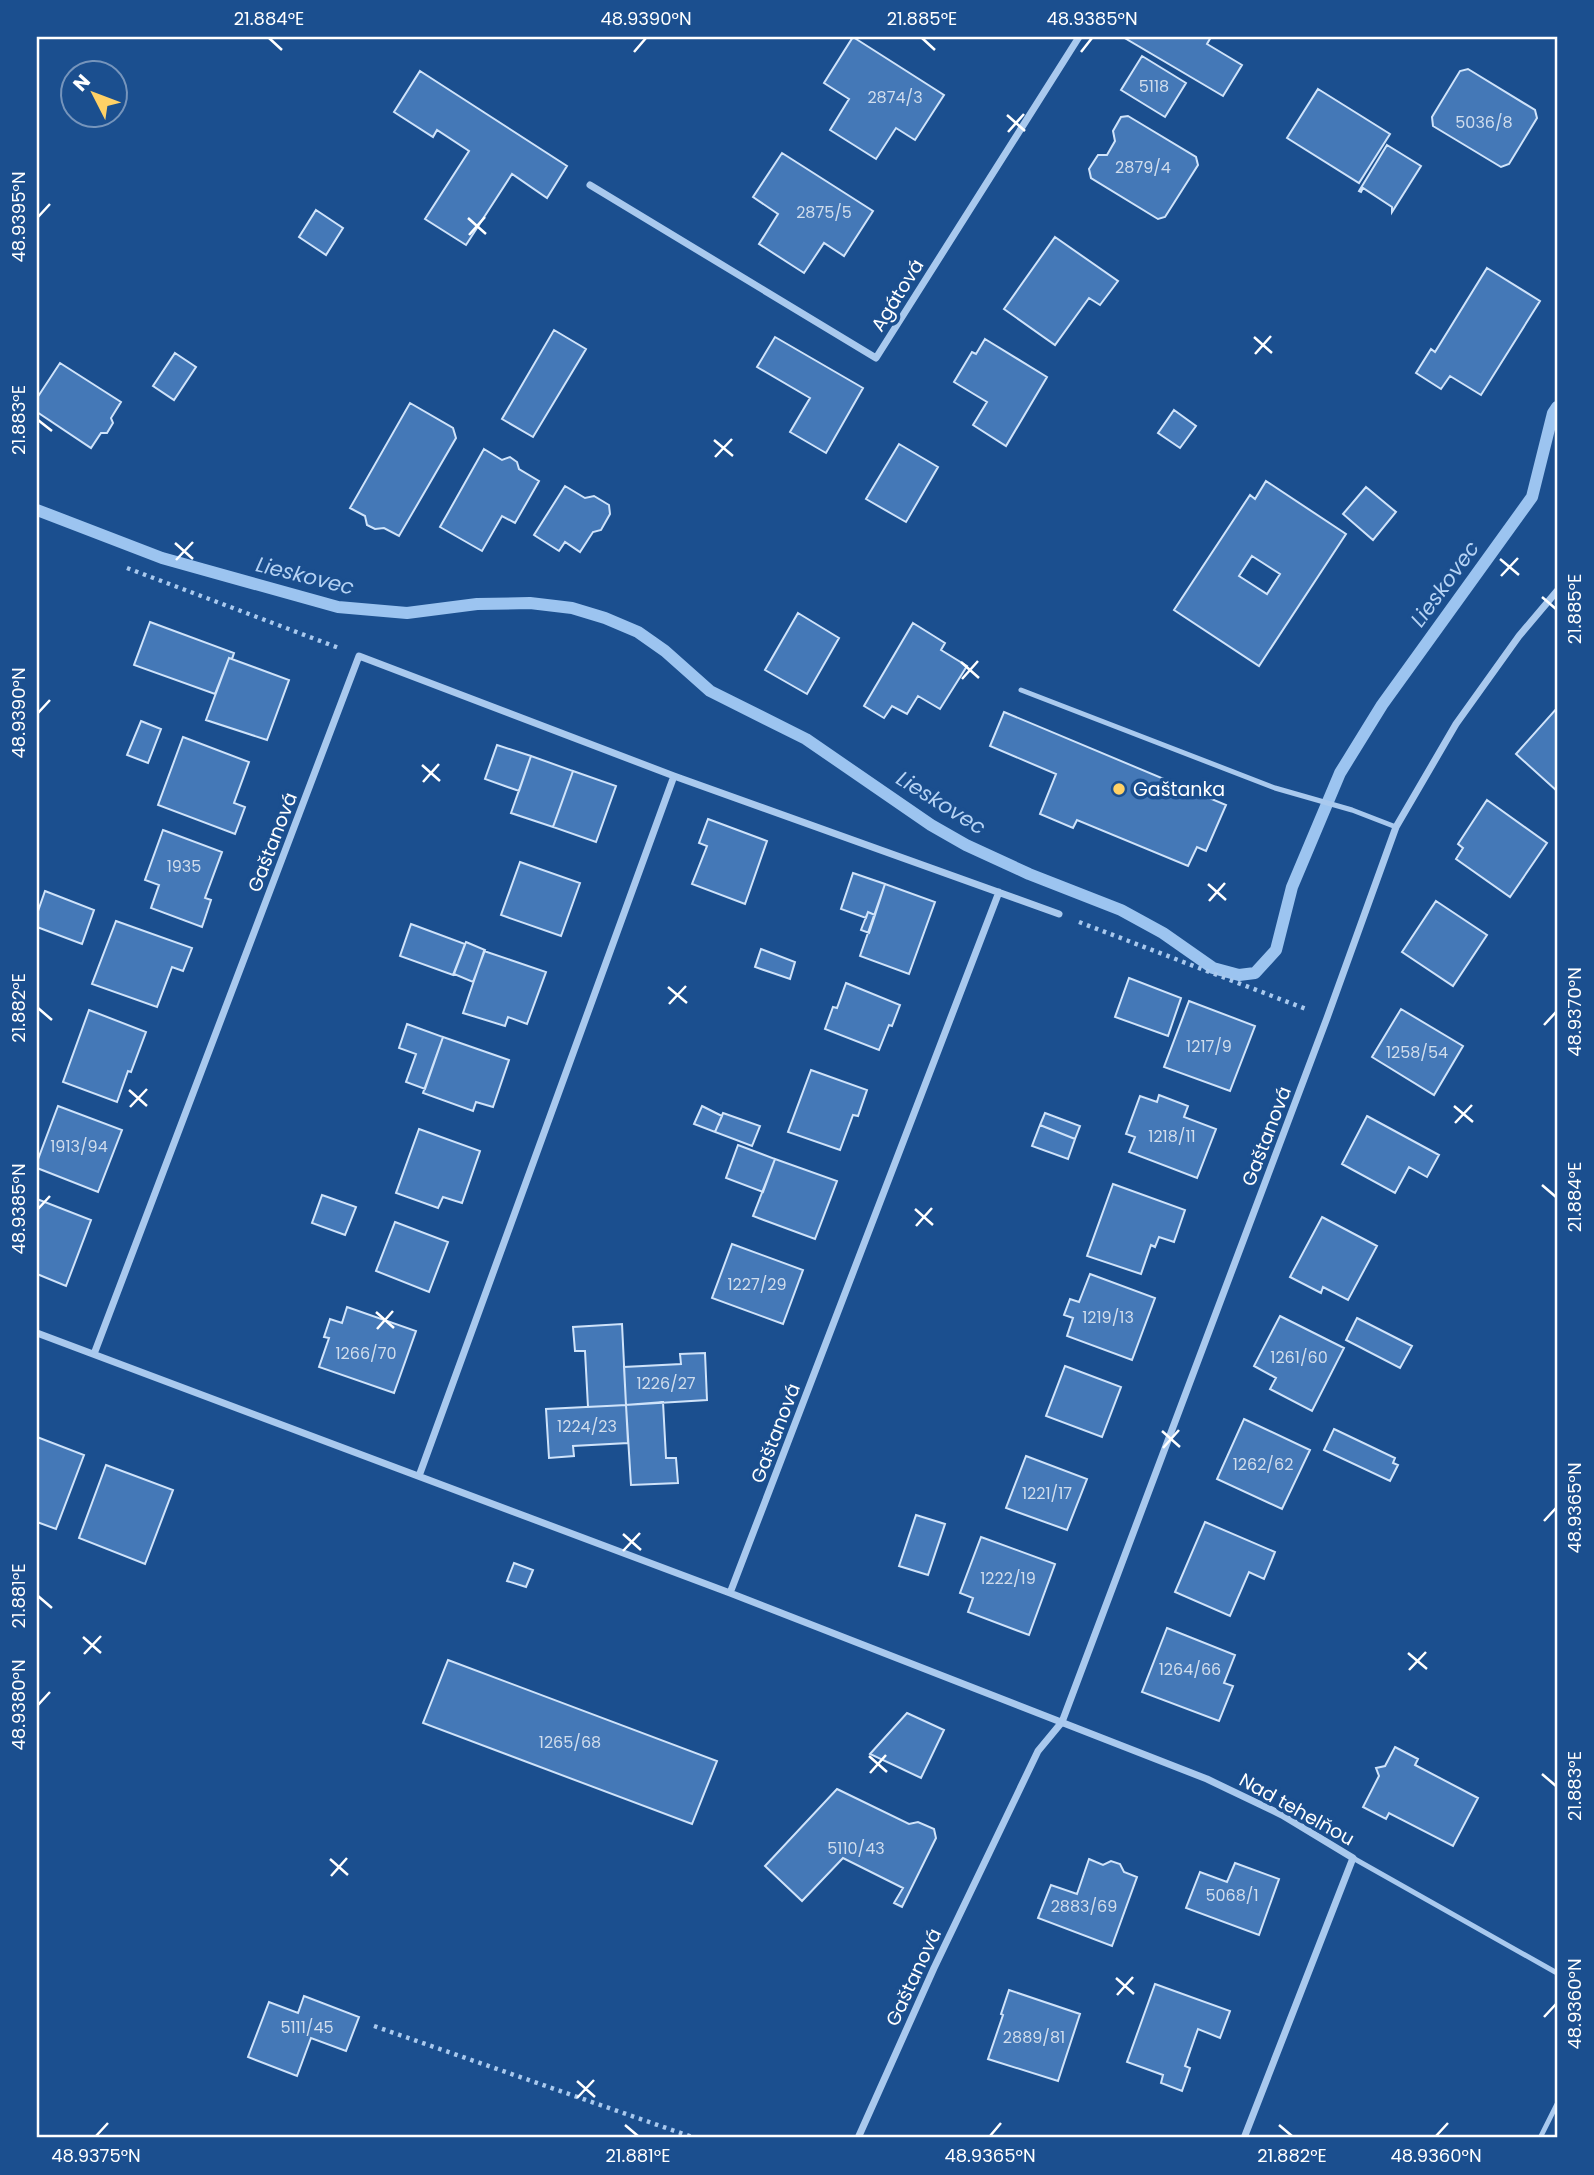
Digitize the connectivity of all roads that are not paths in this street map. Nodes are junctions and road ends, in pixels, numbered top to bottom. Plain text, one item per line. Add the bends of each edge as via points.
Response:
1 (1079, 37) edge
2 (590, 185) dead end
3 (1557, 591) edge
4 (1021, 690) dead end
5 (674, 776) junction
6 (1396, 827) junction
7 (999, 892) junction
8 (1059, 914) road end
9 (37, 1333) edge
10 (94, 1354) junction
11 (419, 1476) junction
12 (730, 1593) junction
13 (1062, 1722) junction
14 (1353, 1858) junction
15 (1557, 1973) edge
16 (1557, 2104) edge
17 (858, 2138) edge
18 (1244, 2138) edge
19 (1540, 2138) edge

1 - 2 street, Agátová via 876,358
3 - 6 street, Gaštanová via 1456,723
4 - 6 lane via 1275,788
5 - 7 street
5 - 10 street, Gaštanová via 359,656
5 - 11 street
6 - 13 street, Gaštanová
7 - 8 street
7 - 12 street, Gaštanová
9 - 10 street
10 - 11 street
11 - 12 street
12 - 13 street
13 - 14 street, Nad tehelňou via 1207,1779 1282,1815
13 - 17 street, Gaštanová via 1038,1751
14 - 15 lane
14 - 18 street, Nad tehelňou
16 - 19 lane

